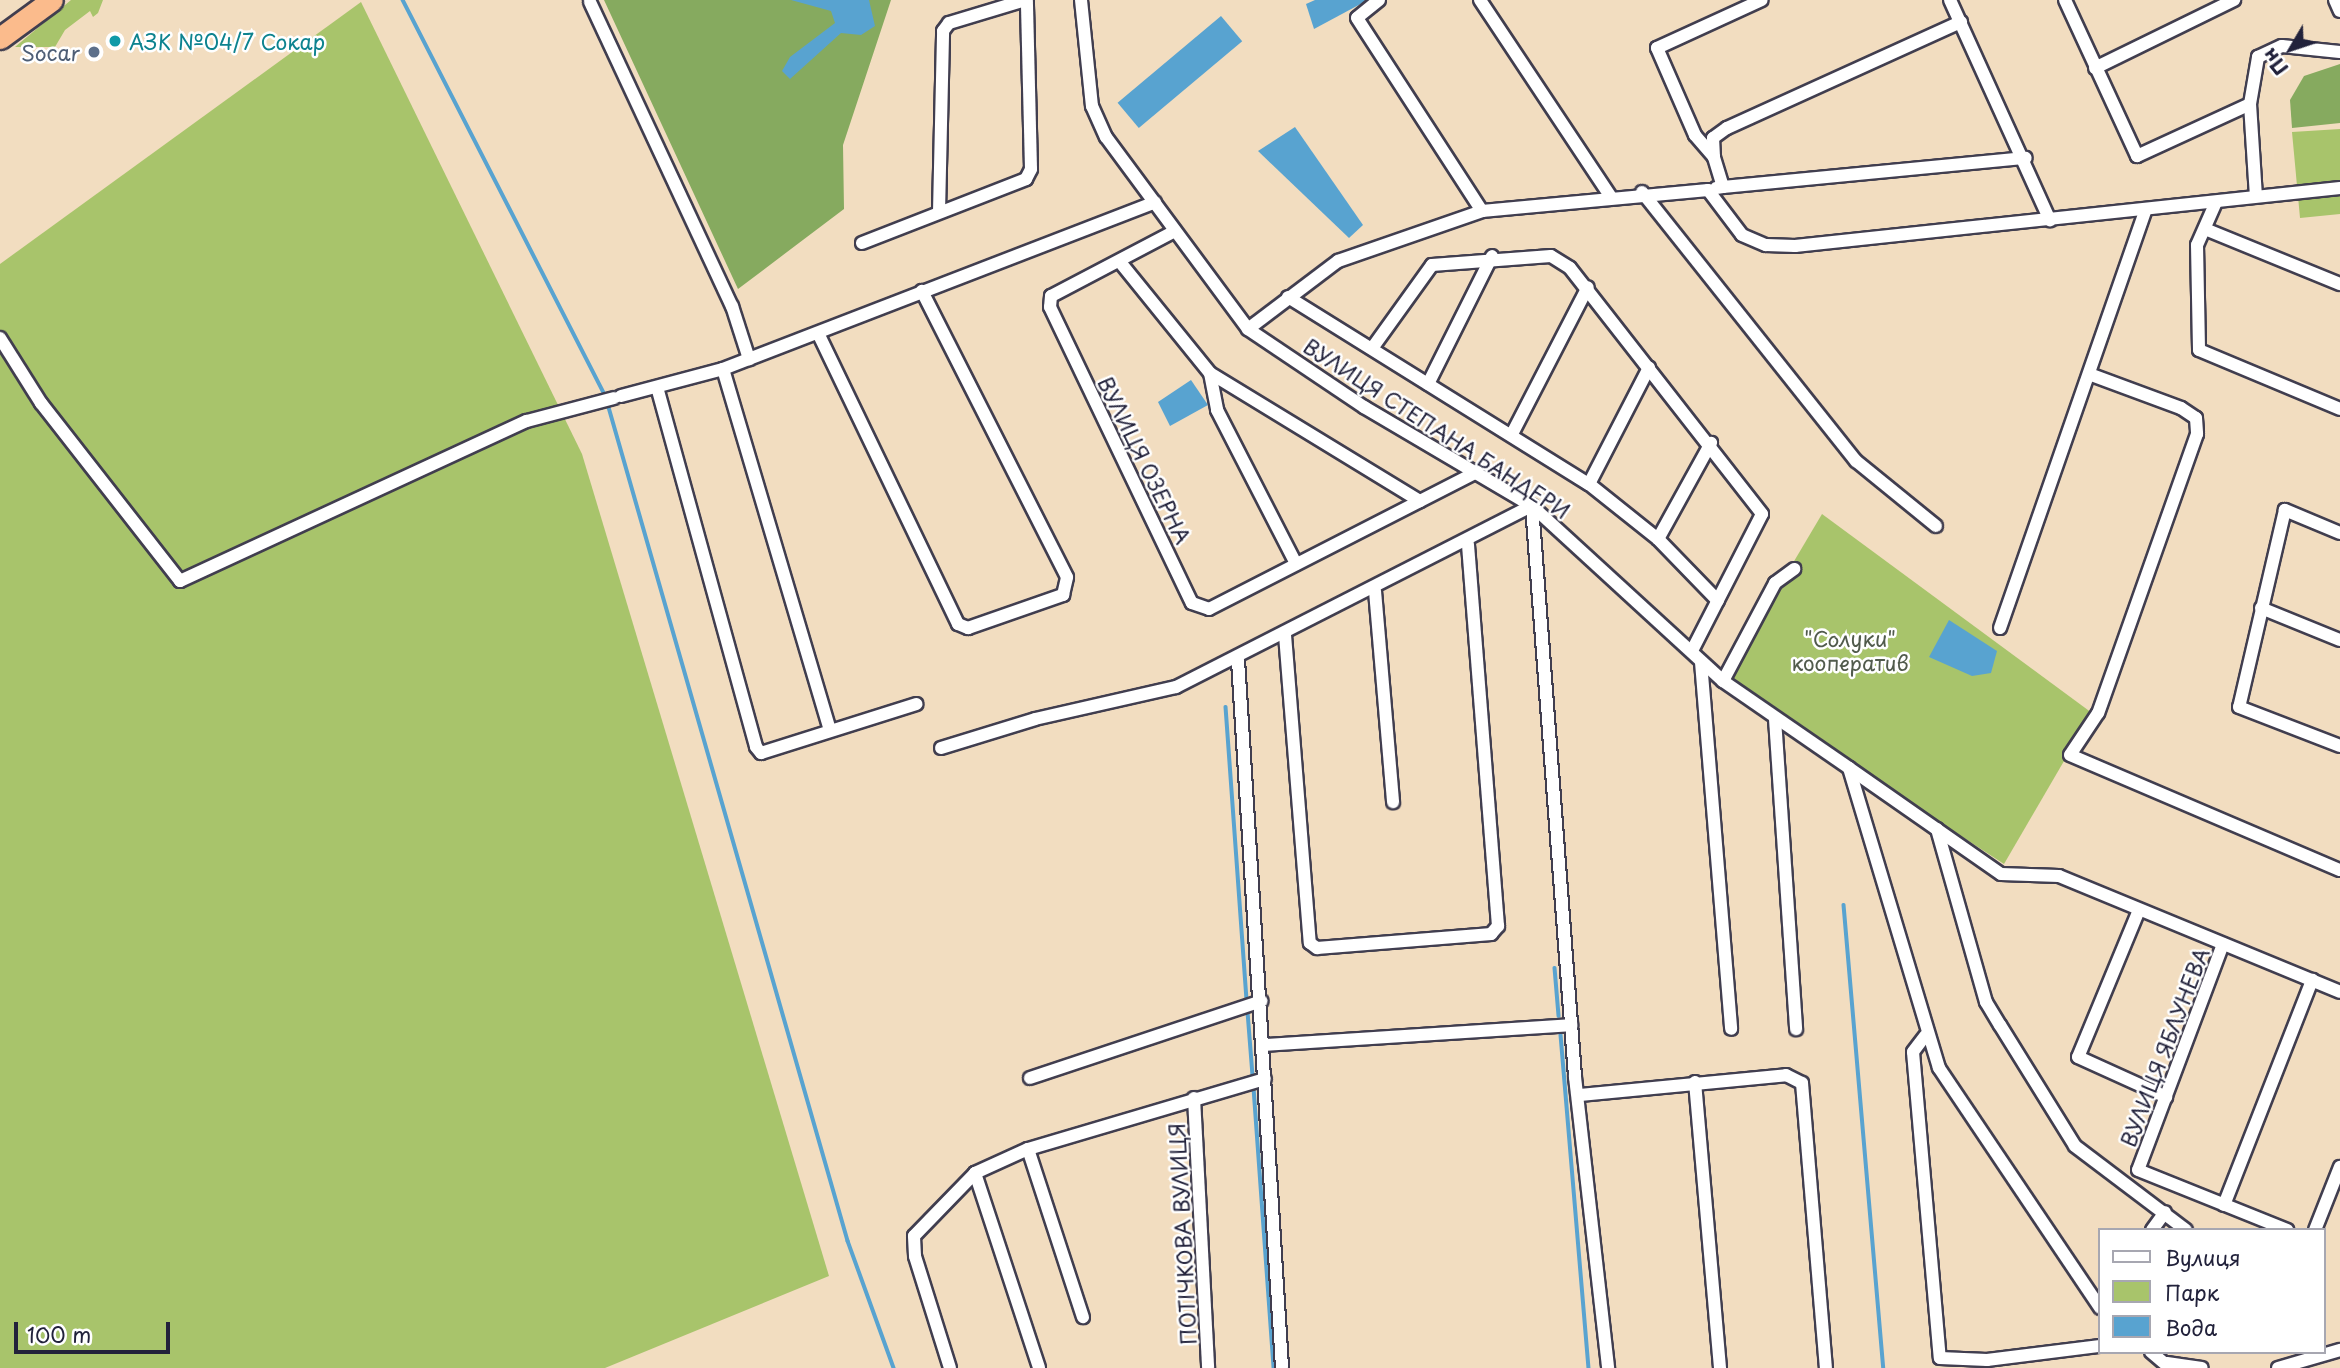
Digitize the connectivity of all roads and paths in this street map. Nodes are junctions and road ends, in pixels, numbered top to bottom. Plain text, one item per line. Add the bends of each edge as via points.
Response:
1 (52, 0) edge
2 (1026, 0) edge
3 (1380, 0) edge
4 (1480, 0) edge
5 (1762, 0) edge
6 (1950, 0) edge
7 (2065, 0) edge
8 (2234, 0) edge
9 (2335, 0) edge
10 (1083, 1) edge
11 (590, 2) dead end
12 (2340, 11) edge
13 (1961, 22) junction
14 (0, 38) edge
15 (2340, 51) edge
16 (2095, 68) junction
17 (2250, 104) junction
18 (1714, 157) junction
19 (2026, 158) junction
20 (1723, 187) junction
21 (2340, 188) edge
22 (1708, 190) junction
23 (1642, 192) junction
24 (2256, 196) junction
25 (1611, 197) junction
26 (1155, 202) junction
27 (2216, 202) junction
28 (1482, 211) junction
29 (2145, 211) junction
30 (939, 212) junction
31 (2050, 220) junction
32 (2205, 229) junction
33 (1175, 231) junction
34 (862, 243) dead end
35 (1492, 256) junction
36 (1120, 262) junction
37 (2340, 284) edge
38 (1588, 288) junction
39 (922, 291) junction
40 (1288, 297) junction
41 (1248, 329) junction
42 (818, 333) junction
43 (0, 338) edge
44 (1373, 348) junction
45 (749, 359) junction
46 (1649, 368) junction
47 (723, 369) junction
48 (1210, 373) junction
49 (2089, 374) junction
50 (1428, 384) junction
51 (657, 387) junction
52 (2340, 409) edge
53 (1512, 434) junction
54 (1710, 443) junction
55 (1477, 472) junction
56 (1589, 484) junction
57 (1420, 501) junction
58 (1532, 506) junction
59 (1936, 526) dead end
60 (2340, 533) edge
61 (1658, 539) junction
62 (1468, 544) junction
63 (1296, 564) junction
64 (1794, 569) dead end
65 (1375, 591) junction
66 (1718, 601) junction
67 (2261, 608) junction
68 (2000, 628) dead end
69 (1285, 635) junction
70 (2340, 640) edge
71 (1692, 651) junction
72 (1238, 660) junction
73 (1701, 662) junction
74 (1723, 681) junction
75 (916, 704) dead end
76 (1775, 719) junction
77 (830, 731) junction
78 (2340, 746) edge
79 (942, 748) dead end
80 (1849, 768) junction
81 (1393, 802) dead end
82 (1937, 829) junction
83 (2340, 870) edge
84 (2138, 910) junction
85 (2223, 944) junction
86 (2312, 980) junction
87 (2340, 992) edge
88 (1262, 1001) junction
89 (1571, 1025) junction
90 (1731, 1029) dead end
91 (1796, 1029) dead end
92 (1925, 1036) junction
93 (1265, 1045) junction
94 (1030, 1078) dead end
95 (1265, 1079) junction
96 (1695, 1082) junction
97 (1580, 1095) junction
98 (2166, 1097) junction
99 (1194, 1098) junction
100 (1028, 1149) junction
101 (2340, 1167) edge
102 (975, 1173) junction
103 (2224, 1205) junction
104 (2165, 1212) junction
105 (2153, 1228) edge
106 (2184, 1228) edge
107 (2282, 1228) edge
108 (2316, 1228) edge
109 (2098, 1302) edge
110 (1083, 1317) dead end
111 (2098, 1346) edge
112 (2340, 1350) edge
113 (2154, 1354) edge
114 (2168, 1365) edge
115 (950, 1368) edge
116 (1039, 1368) edge
117 (1208, 1368) edge
118 (1282, 1368) edge
119 (1608, 1368) edge
120 (1720, 1368) edge
121 (1826, 1368) edge
122 (2202, 1368) edge
123 (2278, 1368) edge

1 - 14 highway
2 - 30 street via 949,23 943,31
2 - 30 street via 1031,169 1026,179
3 - 28 street via 1357,18
4 - 25 street
5 - 18 street via 1657,48 1695,135
6 - 13 street
7 - 16 street
8 - 16 street
9 - 12 street
10 - 26 street, ВУЛИЦЯ СТЕПАНА БАНДЕРИ via 1092,106
11 - 45 street via 732,306
13 - 18 street via 1718,132
13 - 19 street
15 - 17 street via 2283,46 2258,57
16 - 17 street via 2137,156
17 - 24 street
18 - 20 street
19 - 20 street
19 - 31 street
20 - 22 street
21 - 24 street
22 - 23 street
22 - 31 street via 1742,234 1766,245
23 - 25 street
23 - 59 street via 1856,461
24 - 27 street
25 - 28 street
26 - 33 street, ВУЛИЦЯ СТЕПАНА БАНДЕРИ
26 - 39 street
27 - 29 street
27 - 32 street
28 - 40 street via 1338,261
29 - 31 street
29 - 49 street
30 - 34 street
32 - 37 street
32 - 52 street via 2197,245 2199,350
33 - 36 street, ВУЛИЦЯ ОЗЕРНА
33 - 41 street, ВУЛИЦЯ СТЕПАНА БАНДЕРИ
35 - 38 street via 1551,256
35 - 44 street via 1432,265
35 - 50 street
36 - 48 street
36 - 63 street, ВУЛИЦЯ ОЗЕРНА via 1051,296 1050,307 1192,603 1209,609
38 - 46 street
38 - 53 street
39 - 42 street
39 - 42 street via 1067,577 1063,595 968,628 958,624
40 - 41 street
40 - 44 street
41 - 55 street, ВУЛИЦЯ СТЕПАНА БАНДЕРИ
42 - 45 street
43 - 51 street via 41,402 180,581 527,421
44 - 50 street
45 - 47 street
46 - 54 street
46 - 56 street
47 - 51 street
47 - 77 street
48 - 57 street
48 - 63 street via 1217,410
49 - 68 street
49 - 83 street via 2181,408 2196,418 2197,434 2098,713 2070,755
50 - 53 street
51 - 77 street via 756,747 761,753
53 - 56 street
54 - 61 street
54 - 66 street via 1762,514
55 - 57 street, ВУЛИЦЯ ОЗЕРНА
55 - 58 street, ВУЛИЦЯ СТЕПАНА БАНДЕРИ
56 - 61 street
57 - 63 street, ВУЛИЦЯ ОЗЕРНА
58 - 62 street
58 - 71 street, ВУЛИЦЯ СТЕПАНА БАНДЕРИ
58 - 89 street
60 - 67 street via 2285,510
61 - 66 street
62 - 65 street
62 - 69 street via 1498,926 1491,934 1317,948 1310,943
64 - 74 street via 1775,583
65 - 69 street
65 - 81 street
66 - 71 street
67 - 70 street
67 - 78 street via 2239,707
69 - 72 street
71 - 73 street, ВУЛИЦЯ СТЕПАНА БАНДЕРИ
72 - 79 street via 1176,687 1035,719
72 - 88 street
73 - 74 street, ВУЛИЦЯ СТЕПАНА БАНДЕРИ
73 - 90 street
74 - 76 street, ВУЛИЦЯ СТЕПАНА БАНДЕРИ
75 - 77 street
76 - 80 street, ВУЛИЦЯ СТЕПАНА БАНДЕРИ
76 - 91 street
80 - 82 street, ВУЛИЦЯ СТЕПАНА БАНДЕРИ
80 - 92 street
82 - 84 street, ВУЛИЦЯ СТЕПАНА БАНДЕРИ via 2001,874 2039,871
82 - 104 street via 1986,1002 2076,1146
84 - 85 street, ВУЛИЦЯ СТЕПАНА БАНДЕРИ
84 - 98 street via 2078,1057
85 - 86 street, ВУЛИЦЯ СТЕПАНА БАНДЕРИ
85 - 98 street, ВУЛИЦЯ ЯБЛУНЕВА
86 - 87 street, ВУЛИЦЯ СТЕПАНА БАНДЕРИ
86 - 103 street
88 - 93 street
88 - 94 street
89 - 93 street
89 - 97 street
92 - 109 street via 1939,1068
92 - 111 street via 1913,1046 1913,1068 1940,1358 1987,1360
93 - 95 street
95 - 99 street, ПОТІЧКОВА ВУЛИЦЯ
95 - 118 street
96 - 97 street
96 - 120 street
96 - 121 street via 1786,1075 1802,1083
97 - 119 street
98 - 103 street, ВУЛИЦЯ ЯБЛУНЕВА via 2138,1170
99 - 100 street, ПОТІЧКОВА ВУЛИЦЯ
99 - 117 street, ПОТІЧКОВА ВУЛИЦЯ
100 - 102 street, ПОТІЧКОВА ВУЛИЦЯ
100 - 110 street
101 - 108 street
102 - 115 street, ПОТІЧКОВА ВУЛИЦЯ via 914,1236 915,1256
102 - 116 street
103 - 107 street, ВУЛИЦЯ ЯБЛУНЕВА
104 - 105 street
104 - 106 street
112 - 123 street
113 - 114 street
114 - 122 street

